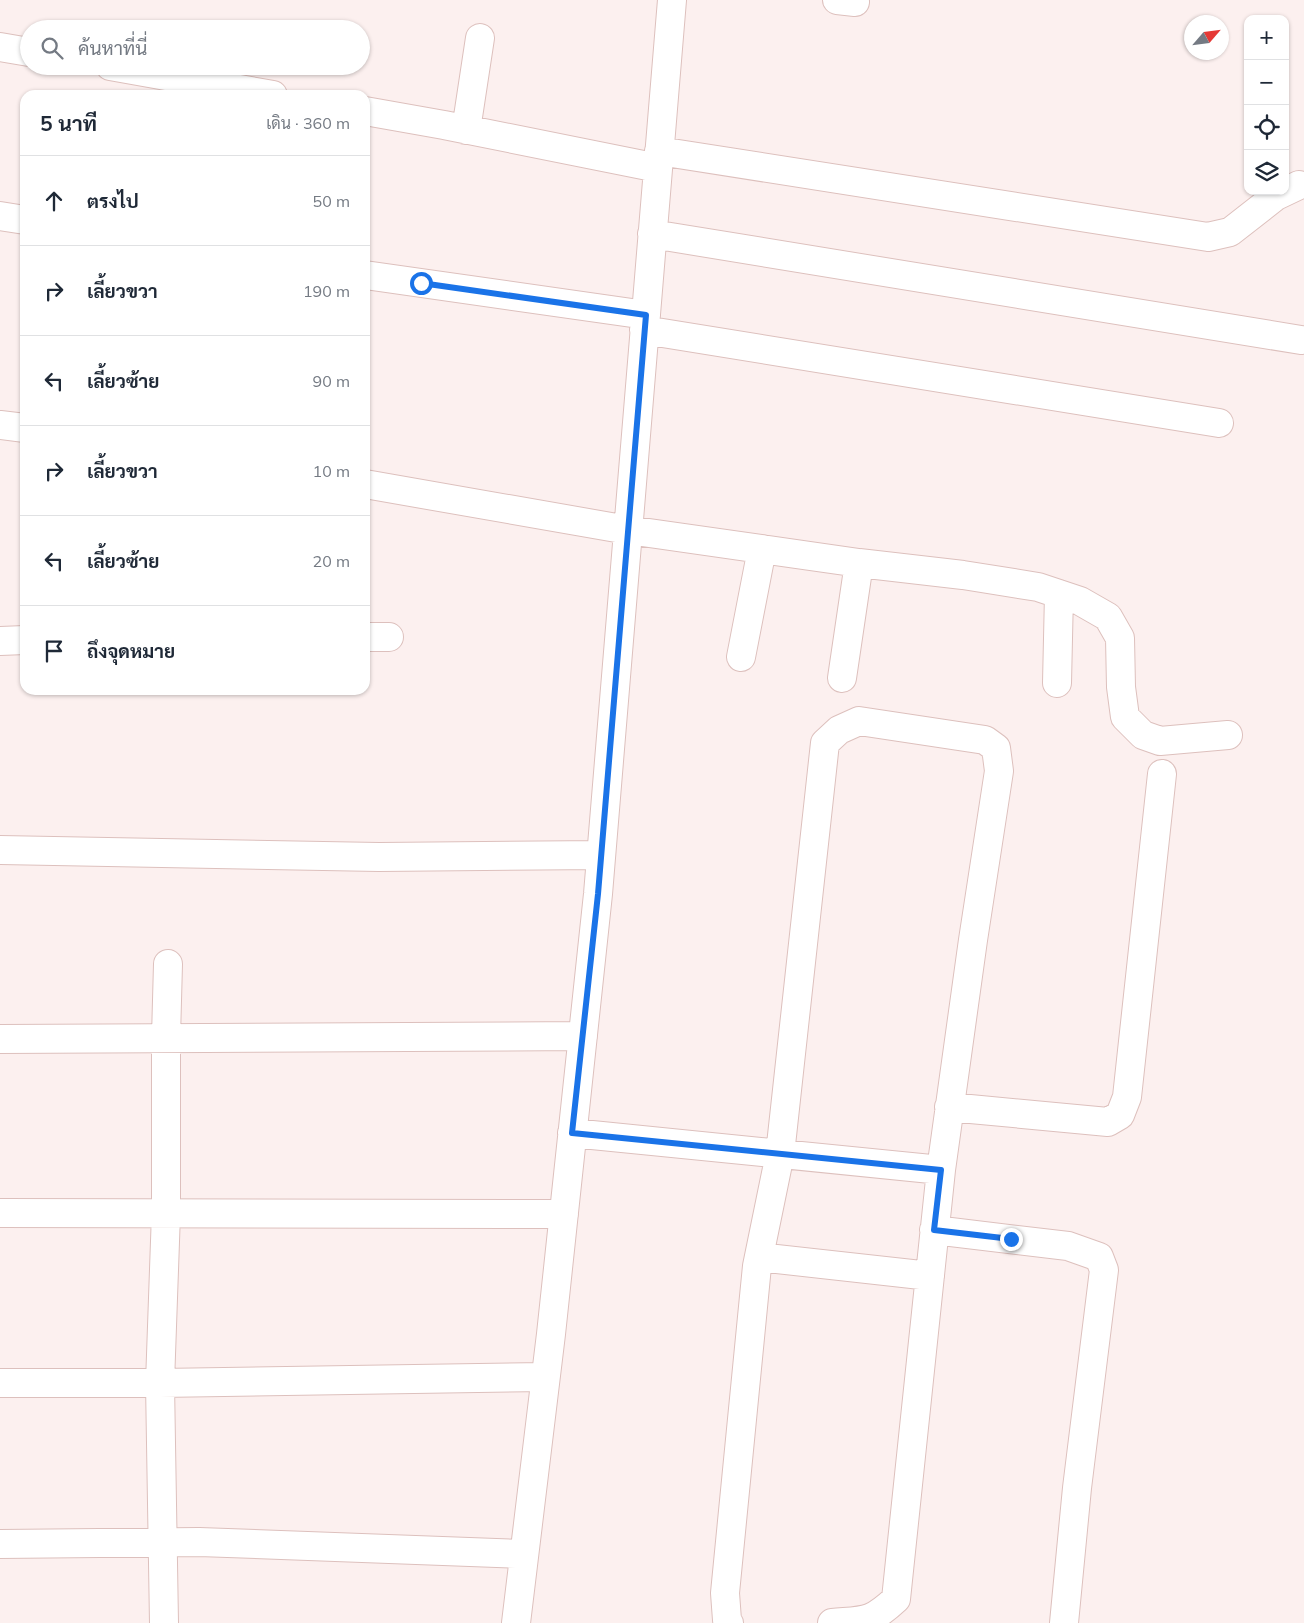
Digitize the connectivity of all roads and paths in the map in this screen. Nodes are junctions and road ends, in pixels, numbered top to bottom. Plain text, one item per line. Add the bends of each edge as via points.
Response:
1 (672, 0) edge
2 (480, 38) dead end
3 (0, 47) edge
4 (20, 50) edge
5 (161, 75) edge
6 (245, 90) edge
7 (370, 112) edge
8 (466, 130) junction
9 (659, 160) junction
10 (1300, 186) dead end
11 (0, 216) edge
12 (20, 219) edge
13 (652, 234) junction
14 (370, 276) edge
15 (645, 323) junction
16 (1301, 340) dead end
17 (1219, 423) dead end
18 (0, 425) edge
19 (20, 427) edge
20 (370, 485) edge
21 (628, 530) junction
22 (762, 549) junction
23 (859, 563) junction
24 (1059, 594) junction
25 (20, 640) edge
26 (0, 641) edge
27 (741, 657) dead end
28 (842, 678) dead end
29 (1057, 683) dead end
30 (1228, 734) dead end
31 (1162, 774) dead end
32 (0, 850) edge
33 (601, 855) junction
34 (168, 964) dead end
35 (583, 1036) junction
36 (166, 1037) junction
37 (0, 1039) edge
38 (949, 1107) junction
39 (572, 1133) junction
40 (780, 1154) junction
41 (941, 1170) junction
42 (0, 1213) edge
43 (166, 1213) junction
44 (564, 1214) junction
45 (934, 1230) junction
46 (759, 1257) junction
47 (930, 1276) junction
48 (545, 1378) junction
49 (0, 1383) edge
50 (160, 1383) junction
51 (163, 1542) junction
52 (0, 1544) edge
53 (524, 1554) junction
54 (164, 1623) edge
55 (516, 1623) edge
56 (728, 1623) edge
57 (832, 1623) edge
58 (1064, 1623) edge

1 - 9 street
2 - 8 street
3 - 4 street
5 - 6 street
7 - 8 street
8 - 9 street
9 - 10 street via 1208,237 1230,232 1276,196
9 - 13 street
11 - 12 street
13 - 15 street
13 - 16 street
14 - 15 street
15 - 17 street
15 - 21 street
18 - 19 street
20 - 21 street
21 - 22 street
21 - 33 street
22 - 23 street
22 - 27 street
23 - 24 street via 963,575 1038,587
23 - 28 street
24 - 29 street
24 - 30 street via 1080,601 1108,617 1120,638 1125,717 1143,735 1160,741
25 - 26 street
31 - 38 street via 1127,1097 1120,1115 1108,1122
32 - 33 street via 379,857
33 - 35 street
34 - 36 street
35 - 36 street
35 - 39 street
36 - 37 street
36 - 43 street
38 - 40 street via 999,771 996,748 985,740 859,721 840,730 825,743
38 - 41 street
39 - 40 street
39 - 44 street
40 - 41 street
40 - 46 street
41 - 45 street
42 - 43 street
43 - 44 street
43 - 50 street
44 - 48 street
45 - 47 street
45 - 58 street via 1068,1246 1099,1257 1104,1270
46 - 47 street
46 - 56 street via 725,1593
47 - 57 street via 896,1599 870,1620
48 - 50 street
48 - 53 street
49 - 50 street
50 - 51 street
51 - 52 street
51 - 53 street
51 - 54 street
53 - 55 street

